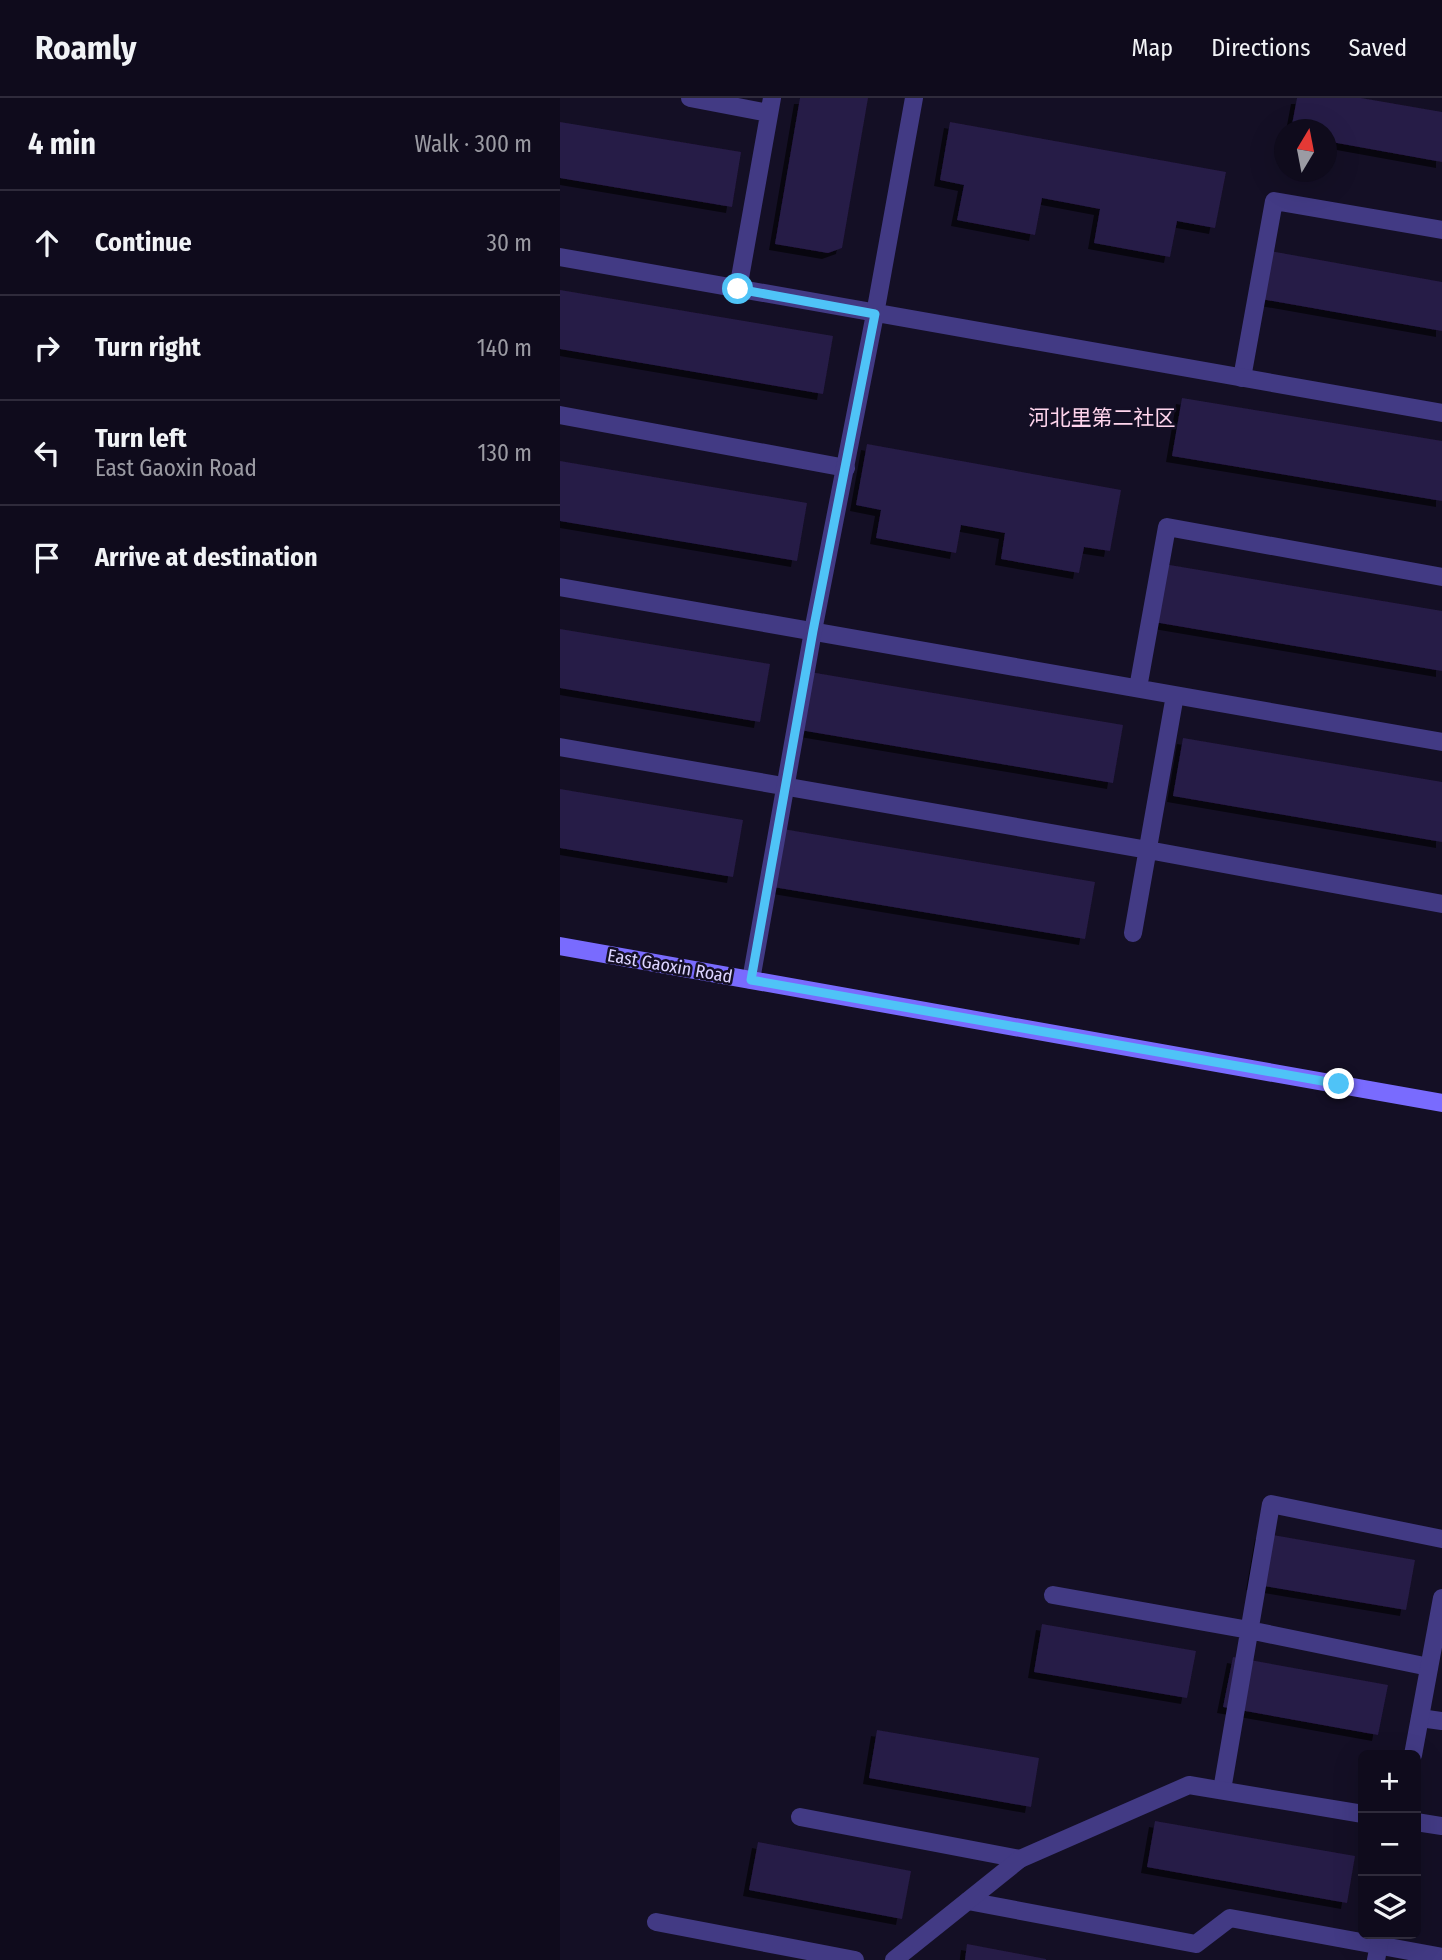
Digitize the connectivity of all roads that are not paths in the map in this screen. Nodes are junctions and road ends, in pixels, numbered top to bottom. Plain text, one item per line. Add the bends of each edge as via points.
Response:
1 (690, 98) edge
2 (914, 98) edge
3 (771, 105) edge
4 (1442, 230) edge
5 (560, 257) edge
6 (738, 289) junction
7 (875, 314) junction
8 (1242, 378) junction
9 (1442, 413) edge
10 (560, 415) edge
11 (845, 468) junction
12 (1442, 577) edge
13 (560, 587) edge
14 (813, 631) junction
15 (1138, 688) junction
16 (1175, 695) junction
17 (1442, 742) edge
18 (560, 747) edge
19 (786, 787) junction
20 (1148, 850) junction
21 (1442, 904) edge
22 (1133, 933) dead end
23 (560, 946) edge
24 (751, 980) junction
25 (1442, 1103) edge
26 (1442, 1539) edge
27 (1053, 1595) dead end
28 (1441, 1604) edge
29 (1250, 1630) junction
30 (1429, 1667) junction
31 (1420, 1718) junction
32 (1442, 1721) edge
33 (1414, 1750) edge
34 (1222, 1790) junction
35 (1358, 1813) edge
36 (800, 1817) dead end
37 (1421, 1823) edge
38 (1442, 1826) edge
39 (1020, 1859) junction
40 (968, 1901) junction
41 (656, 1922) dead end
42 (1379, 1946) edge
43 (1442, 1956) edge
44 (855, 1960) edge
45 (894, 1960) edge

1 - 3 street
2 - 7 street
3 - 6 street
4 - 8 street via 1274,201
5 - 6 street
6 - 7 street
7 - 8 street
7 - 11 street
8 - 9 street
10 - 11 street
11 - 14 street
12 - 15 street via 1167,527
13 - 14 street
14 - 15 street
14 - 19 street
15 - 16 street
16 - 17 street
16 - 20 street
18 - 19 street
19 - 20 street
19 - 24 street
20 - 21 street
20 - 22 street
23 - 24 street, East Gaoxin Road
24 - 25 street, East Gaoxin Road
26 - 29 street via 1271,1504
27 - 29 street
28 - 30 street
29 - 30 street
29 - 34 street
30 - 31 street
31 - 32 street
31 - 33 street
34 - 35 street
34 - 39 street via 1189,1785
36 - 39 street
37 - 38 street
39 - 40 street
40 - 42 street via 1196,1944 1230,1918
40 - 45 street
41 - 44 street
42 - 43 street

